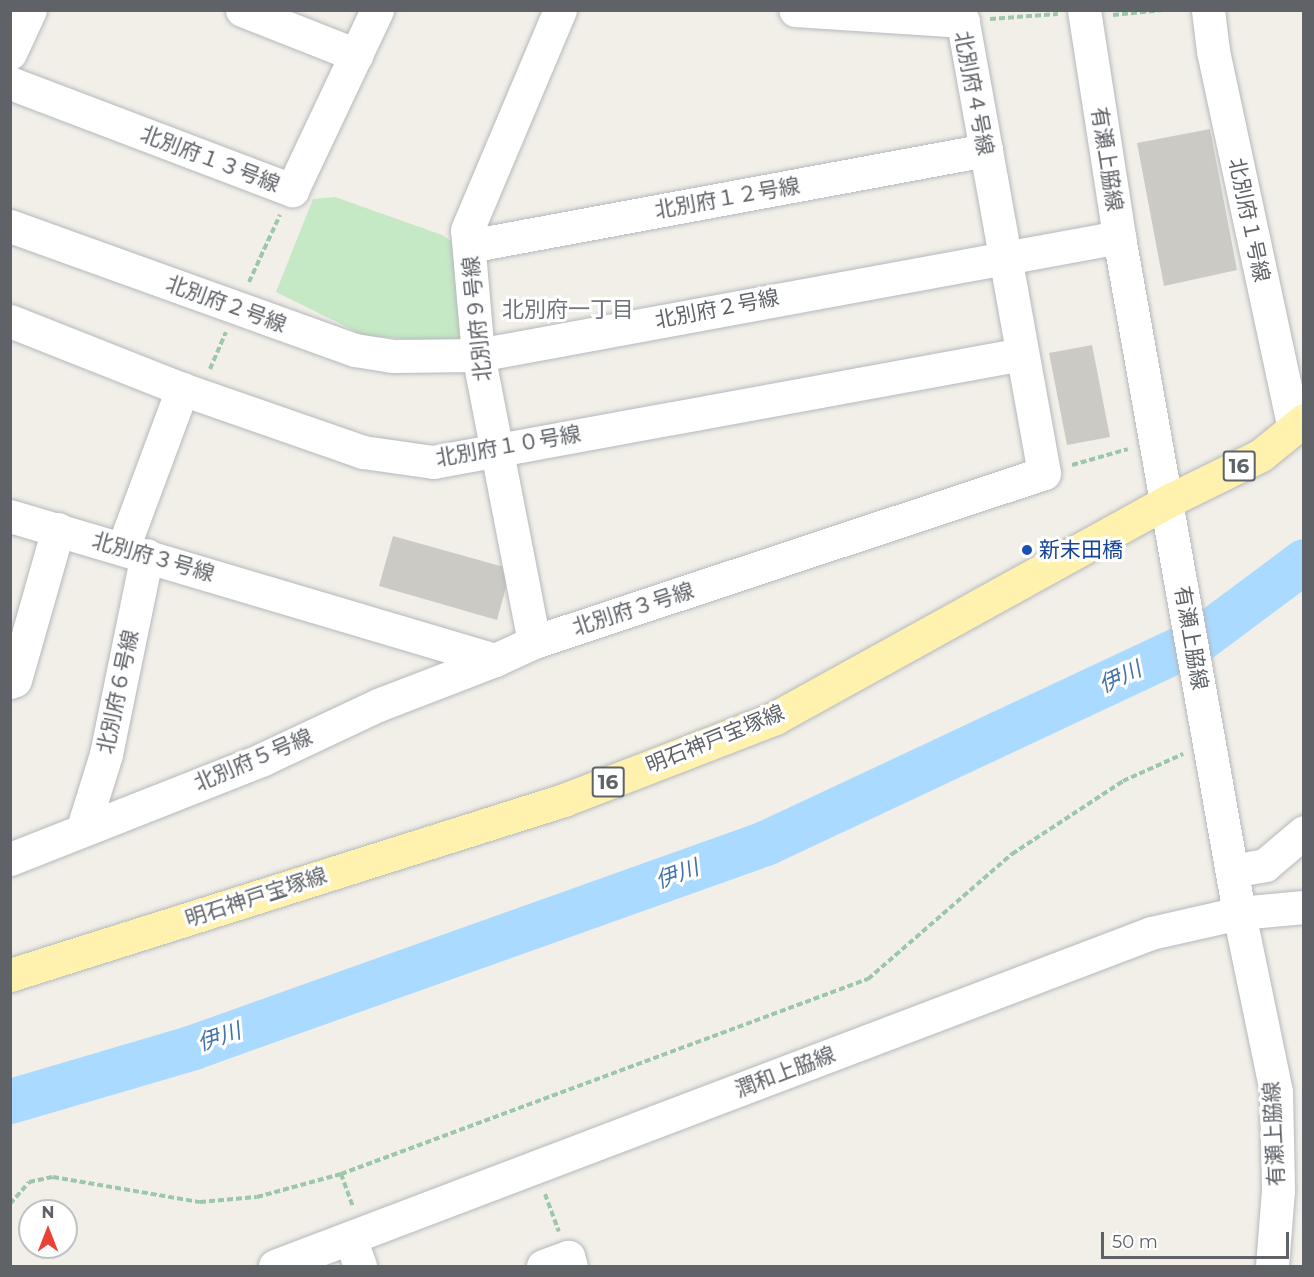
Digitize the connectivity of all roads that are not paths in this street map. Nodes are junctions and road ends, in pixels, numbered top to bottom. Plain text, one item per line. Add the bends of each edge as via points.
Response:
1 (30, 10) edge
2 (242, 10) edge
3 (377, 10) edge
4 (560, 10) edge
5 (795, 10) edge
6 (1208, 10) edge
7 (1084, 12) edge
8 (10, 53) edge
9 (356, 55) junction
10 (10, 83) edge
11 (986, 150) junction
12 (10, 226) edge
13 (1119, 237) junction
14 (469, 246) junction
15 (1005, 257) junction
16 (10, 321) edge
17 (1022, 354) junction
18 (478, 355) junction
19 (191, 391) junction
20 (1298, 424) edge
21 (496, 448) junction
22 (1168, 501) junction
23 (10, 516) edge
24 (58, 529) junction
25 (135, 551) junction
26 (22, 614) edge
27 (534, 642) junction
28 (495, 660) junction
29 (10, 682) edge
30 (83, 828) junction
31 (1304, 832) edge
32 (10, 859) edge
33 (1232, 872) junction
34 (1304, 907) edge
35 (1239, 913) junction
36 (10, 975) edge
37 (1290, 1096) edge
38 (355, 1254) edge
39 (275, 1266) edge
40 (1272, 1266) edge

1 - 8 street
2 - 9 street
3 - 9 street, 北別府１３号線
4 - 14 street, 北別府９号線 via 466,230
5 - 11 street, 北別府４号線 via 963,21
6 - 20 street, 北別府１号線 via 1213,51
7 - 13 street, 有瀬上脇線
9 - 10 street, 北別府１３号線 via 292,190
11 - 14 street, 北別府１２号線
11 - 15 street, 北別府４号線
12 - 18 street, 北別府２号線 via 355,350 394,356
13 - 15 street, 北別府２号線
13 - 22 street, 有瀬上脇線
14 - 18 street, 北別府９号線
15 - 17 street
15 - 18 street, 北別府２号線
16 - 19 street, 北別府１０号線
17 - 21 street, 北別府１０号線
17 - 27 street, 北別府３号線 via 1044,473
18 - 21 street, 北別府９号線
19 - 21 street, 北別府１０号線 via 363,452 433,462
19 - 25 street, 北別府６号線
20 - 22 main road, 明石神戸宝塚線 / 16 via 1261,455
21 - 27 street, 北別府９号線
22 - 33 street, 有瀬上脇線
22 - 36 main road, 明石神戸宝塚線 / 16 via 775,718 564,800
23 - 24 street, 北別府３号線
24 - 25 street, 北別府３号線
24 - 26 street
25 - 28 street, 北別府３号線
25 - 30 street, 北別府６号線 via 106,754
26 - 29 street via 15,680
27 - 28 street, 北別府３号線
28 - 30 street, 北別府５号線 via 378,705 261,760
30 - 32 street, 北別府５号線
31 - 33 street via 1265,865
33 - 35 street, 有瀬上脇線
34 - 35 street, 潤和上脇線
35 - 37 street, 有瀬上脇線
35 - 38 street, 潤和上脇線 via 1151,933 536,1168
37 - 40 street, 有瀬上脇線
38 - 39 street, 潤和上脇線

